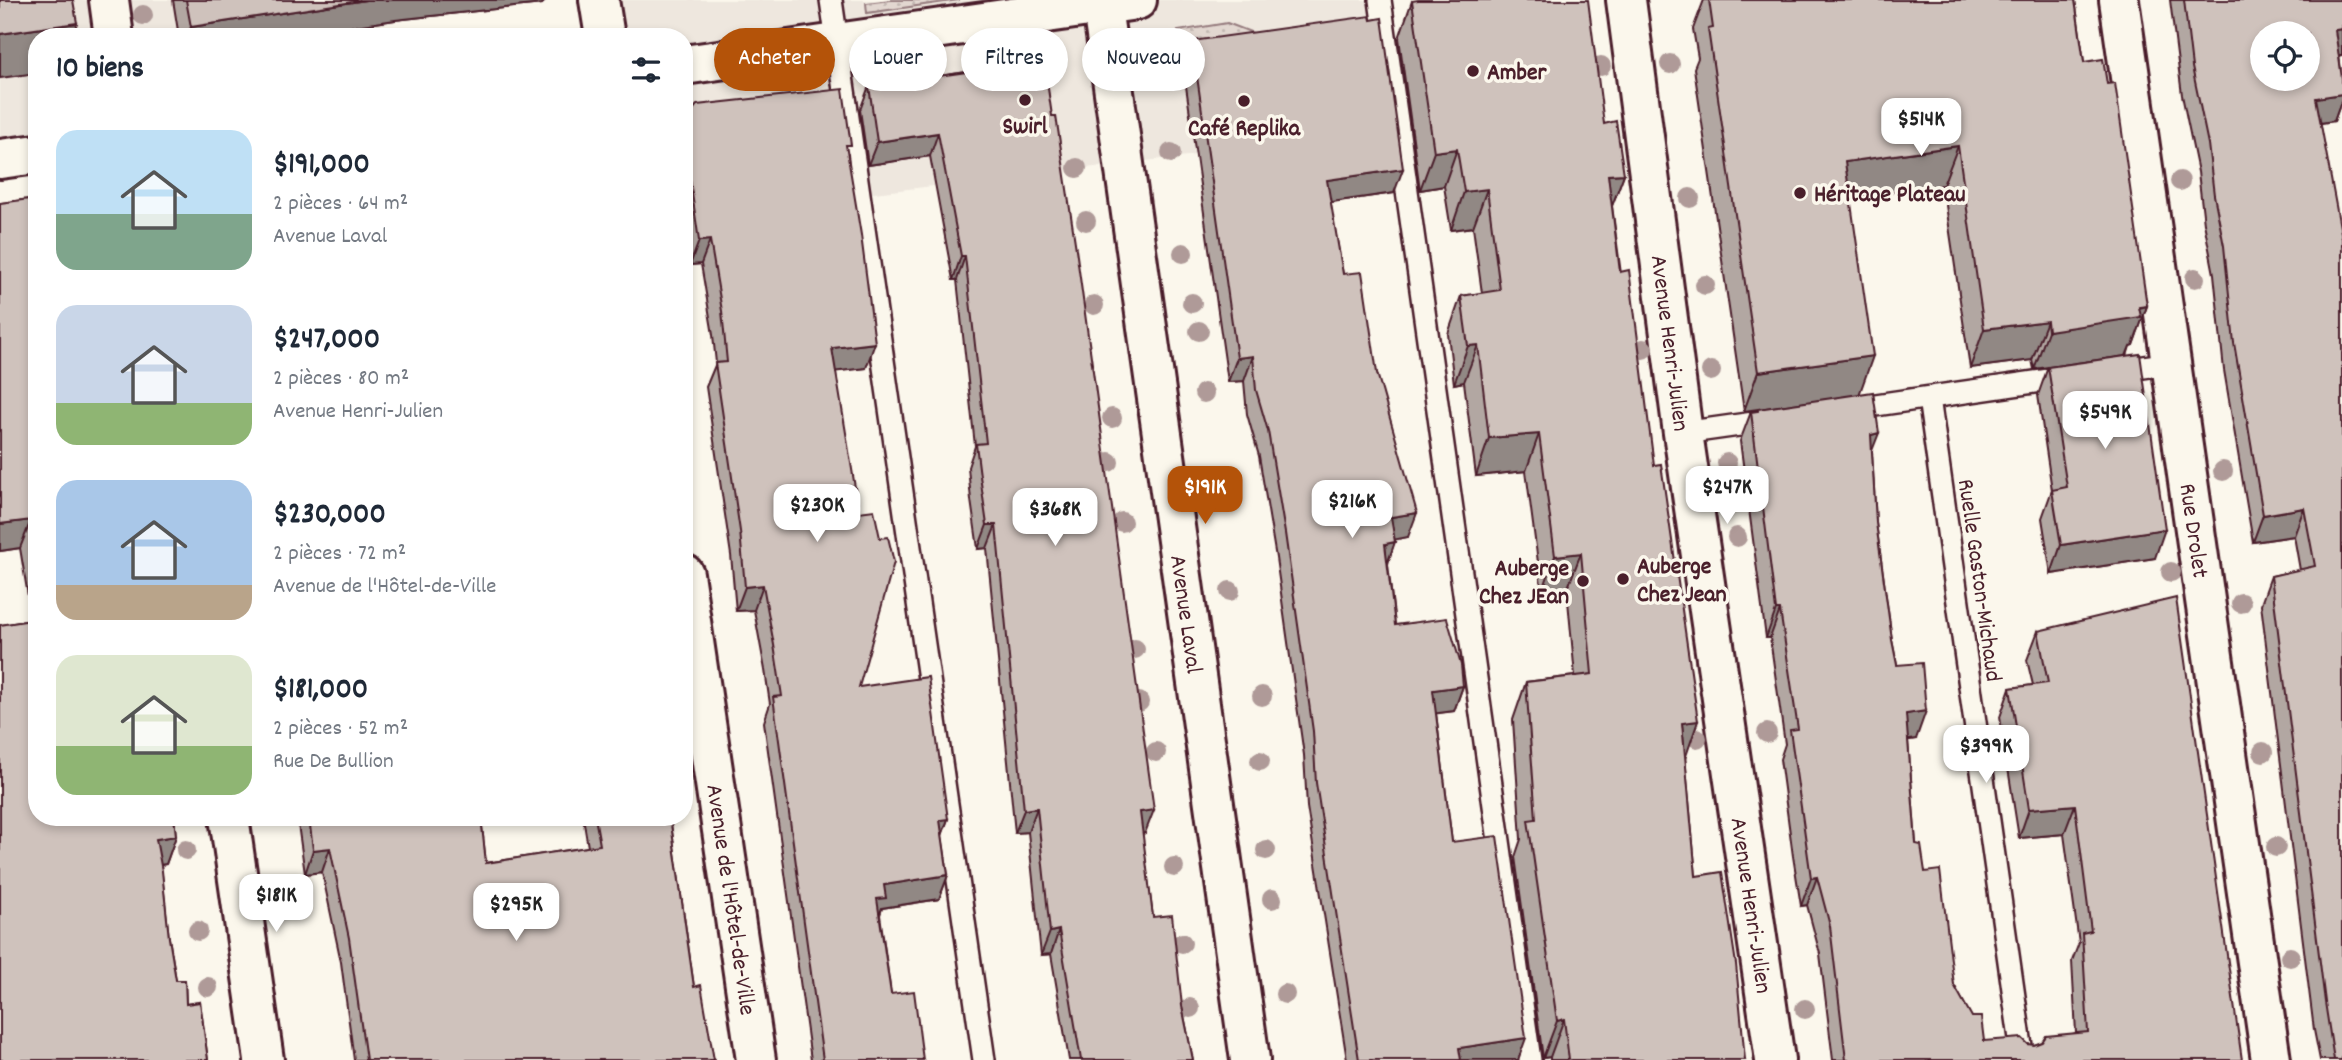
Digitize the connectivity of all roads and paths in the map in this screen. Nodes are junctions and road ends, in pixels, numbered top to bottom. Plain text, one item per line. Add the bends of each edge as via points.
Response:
1 (109, 0) edge
2 (599, 0) edge
3 (831, 0) edge
4 (1380, 0) edge
5 (1626, 0) edge
6 (2119, 0) edge
7 (1114, 2) edge
8 (113, 28) edge
9 (604, 28) edge
10 (836, 44) junction
11 (693, 64) edge
12 (28, 155) edge
13 (0, 159) edge
14 (2172, 363) junction
15 (1929, 398) junction
16 (1833, 411) edge
17 (1793, 417) edge
18 (1684, 433) junction
19 (693, 635) edge
20 (230, 826) edge
21 (264, 1060) edge
22 (756, 1060) edge
23 (984, 1060) edge
24 (1250, 1060) edge
25 (1530, 1060) edge
26 (1775, 1060) edge
27 (2023, 1060) edge
28 (2271, 1060) edge

1 - 8 street
2 - 9 street
3 - 10 lane
4 - 25 lane
5 - 18 street, Avenue Henri-Julien
6 - 14 street, Rue Drolet
7 - 10 street
7 - 24 street, Avenue Laval
10 - 11 street
10 - 23 lane
12 - 13 street
14 - 15 lane
14 - 28 street, Rue Drolet
15 - 16 lane
15 - 27 lane, Ruelle Gaston-Michaud
17 - 18 lane
18 - 26 street, Avenue Henri-Julien
19 - 22 street, Avenue de l'Hôtel-de-Ville
20 - 21 street

